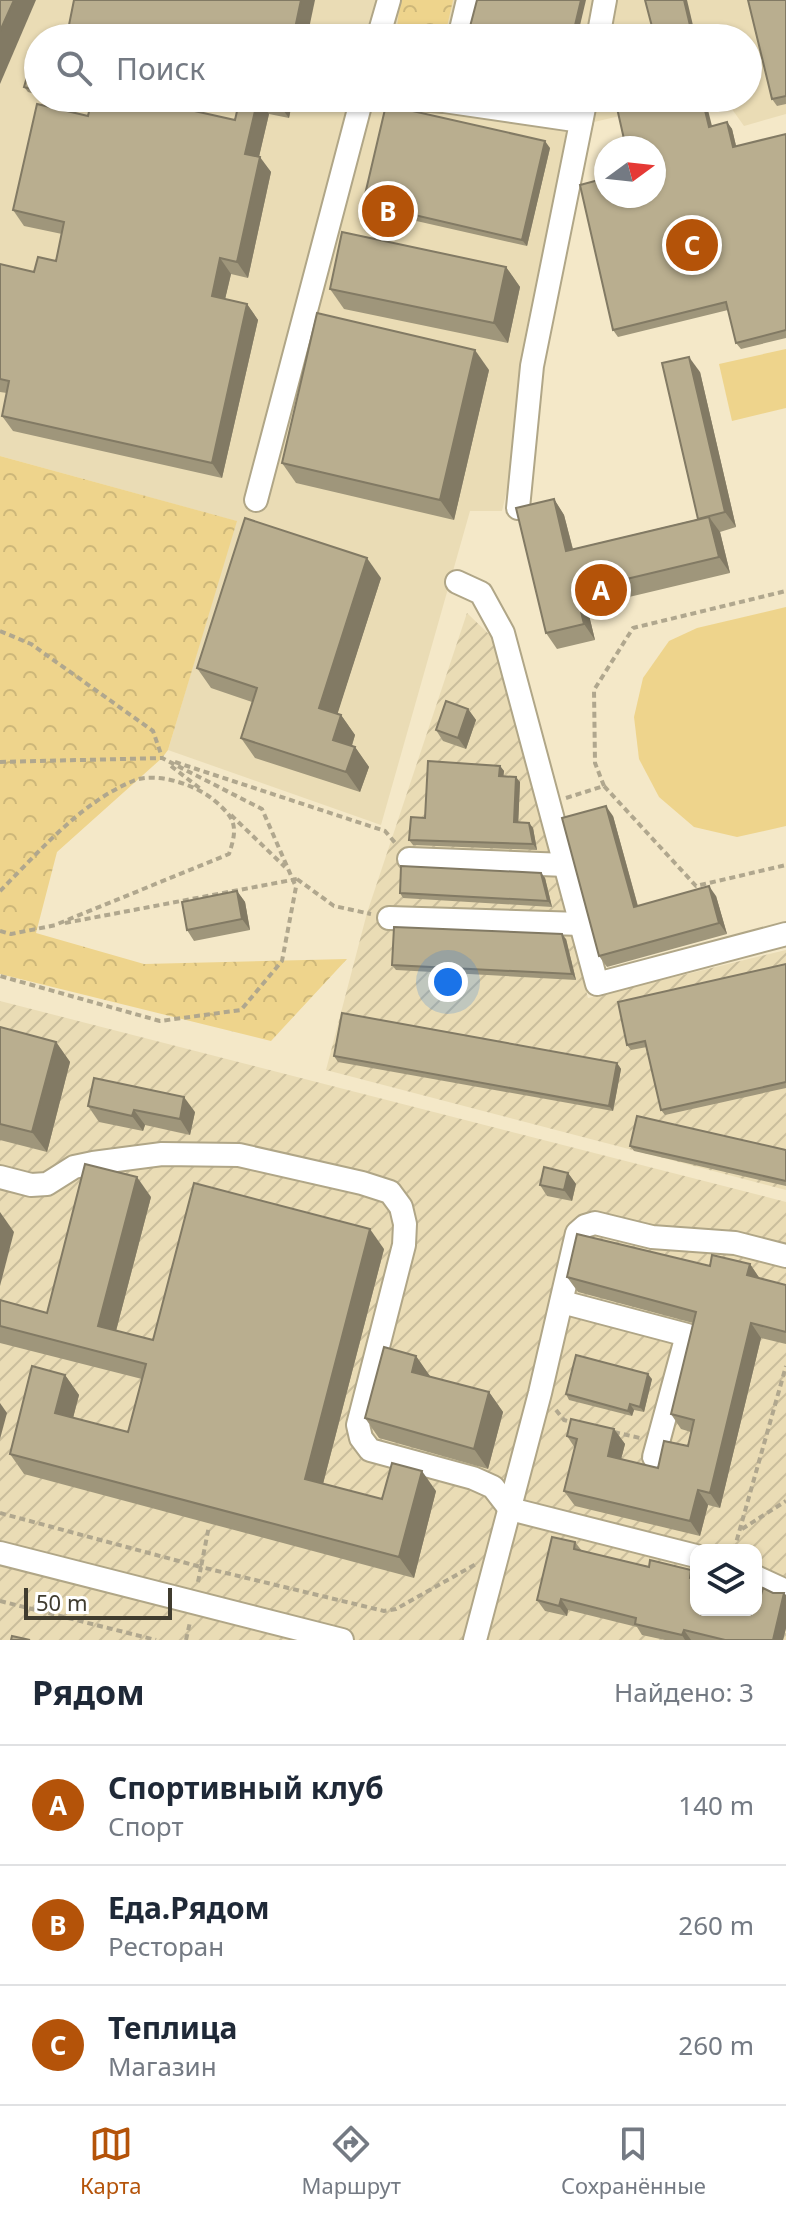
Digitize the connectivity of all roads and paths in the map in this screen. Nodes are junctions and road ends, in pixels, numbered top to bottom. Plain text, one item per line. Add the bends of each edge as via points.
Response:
1 (389, 0) edge
2 (468, 0) edge
3 (605, 0) edge
4 (382, 24) edge
5 (462, 24) edge
6 (601, 24) edge
7 (358, 112) edge
8 (525, 112) edge
9 (583, 112) edge
10 (581, 121) junction
11 (256, 500) dead end
12 (518, 508) edge
13 (457, 582) dead end
14 (786, 591) edge
15 (0, 631) edge
16 (162, 758) junction
17 (0, 762) edge
18 (604, 786) junction
19 (207, 794) junction
20 (548, 802) junction
21 (231, 814) junction
22 (409, 859) joint
23 (566, 865) junction
24 (786, 865) edge
25 (288, 870) junction
26 (294, 879) junction
27 (0, 891) edge
28 (389, 918) joint
29 (582, 924) junction
30 (55, 925) junction
31 (0, 931) edge
32 (786, 934) edge
33 (0, 976) edge
34 (0, 1177) edge
35 (786, 1256) edge
36 (562, 1302) junction
37 (786, 1366) edge
38 (611, 1431) edge
39 (656, 1450) joint
40 (786, 1501) edge
41 (510, 1509) junction
42 (0, 1513) edge
43 (209, 1526) edge
44 (740, 1530) junction
45 (736, 1544) edge
46 (499, 1551) junction
47 (0, 1553) edge
48 (690, 1554) edge
49 (201, 1567) junction
50 (762, 1580) edge
51 (786, 1591) edge
52 (0, 1601) edge
53 (194, 1603) junction
54 (156, 1640) edge
55 (186, 1640) edge
56 (342, 1640) edge
57 (475, 1640) edge

1 - 4 street
2 - 5 street
3 - 6 street
7 - 11 street
8 - 10 street
9 - 10 street
10 - 12 street via 532,366
13 - 20 street via 481,593 503,633
14 - 18 path via 633,628 594,690 595,763
15 - 16 path via 31,644 153,731
16 - 17 path
16 - 19 path
16 - 22 path via 385,831
16 - 25 path via 262,809
18 - 20 path
18 - 24 path via 696,886
19 - 21 path
19 - 27 path via 170,779 136,779 73,817
20 - 23 street
21 - 25 path
21 - 30 path via 236,834 229,854
22 - 23 street
23 - 29 street
25 - 26 path
26 - 28 path via 334,906
26 - 30 path
26 - 33 path via 282,961 241,1010 160,1021
28 - 29 street
29 - 32 street via 597,984
30 - 31 path via 11,934
34 - 41 street via 47,1184 74,1167 93,1163 162,1154 239,1155 390,1192 401,1207 404,1245 358,1425 361,1438 370,1450 493,1487
35 - 36 street via 735,1243 652,1237 595,1223 577,1233
36 - 39 street via 687,1335
36 - 41 street
37 - 44 path
38 - 39 path
40 - 44 path
41 - 46 street
41 - 48 street
42 - 49 path
43 - 49 path
44 - 45 path
46 - 49 path via 384,1611
46 - 57 street
47 - 53 street
49 - 53 path
50 - 51 street
52 - 54 path
53 - 55 path
53 - 56 street

